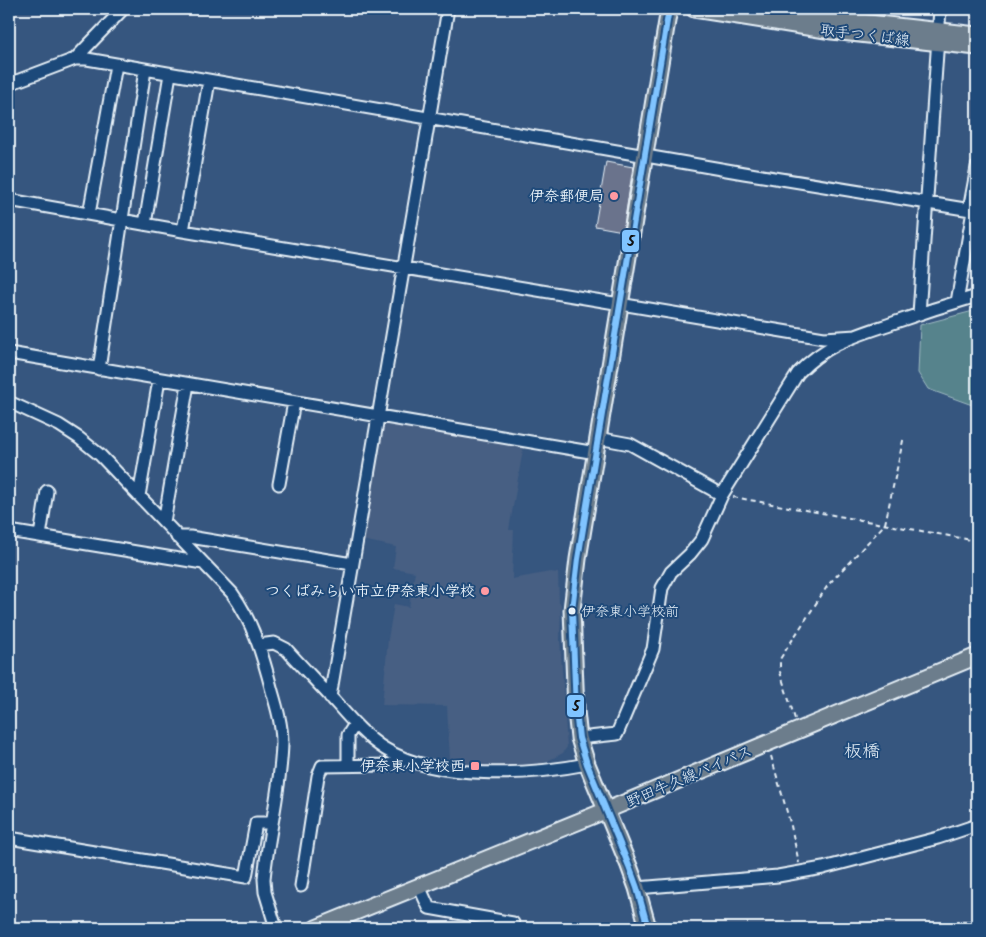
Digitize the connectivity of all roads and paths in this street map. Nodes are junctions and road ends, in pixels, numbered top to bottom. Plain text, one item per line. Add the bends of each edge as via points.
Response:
1 (448, 9) edge
2 (669, 9) edge
3 (694, 9) edge
4 (768, 9) edge
5 (940, 9) edge
6 (118, 11) edge
7 (977, 35) edge
8 (938, 38) junction
9 (977, 48) edge
10 (75, 59) junction
11 (116, 64) junction
12 (145, 70) junction
13 (170, 74) junction
14 (209, 81) junction
15 (9, 84) edge
16 (429, 118) junction
17 (644, 155) junction
18 (977, 168) edge
19 (9, 200) edge
20 (927, 202) junction
21 (973, 211) edge
22 (89, 214) junction
23 (122, 220) junction
24 (145, 224) junction
25 (183, 231) junction
26 (404, 268) junction
27 (977, 296) edge
28 (957, 302) junction
29 (620, 304) junction
30 (919, 314) junction
31 (856, 336) junction
32 (9, 353) edge
33 (98, 369) junction
34 (160, 380) junction
35 (188, 384) junction
36 (9, 402) edge
37 (294, 402) junction
38 (378, 416) junction
39 (904, 436) dead end
40 (597, 445) junction
41 (279, 484) dead end
42 (47, 491) dead end
43 (722, 495) junction
44 (139, 496) junction
45 (164, 522) junction
46 (884, 524) junction
47 (9, 531) edge
48 (40, 536) junction
49 (177, 537) junction
50 (977, 541) edge
51 (203, 563) junction
52 (352, 564) junction
53 (259, 645) junction
54 (977, 656) edge
55 (330, 697) junction
56 (355, 724) junction
57 (798, 731) junction
58 (580, 738) junction
59 (768, 743) junction
60 (405, 760) junction
61 (588, 764) junction
62 (348, 765) junction
63 (607, 810) junction
64 (271, 823) junction
65 (977, 825) edge
66 (9, 838) edge
67 (801, 872) junction
68 (301, 886) dead end
69 (419, 886) junction
70 (637, 888) junction
71 (977, 927) edge
72 (276, 928) edge
73 (316, 928) edge
74 (511, 928) edge
75 (648, 928) edge
76 (964, 928) edge

1 - 16 street
2 - 17 main road
3 - 8 main road, 取手つくば線 via 823,30
4 - 8 main road, 取手つくば線
5 - 8 street
6 - 10 street
7 - 8 main road, 取手つくば線
8 - 9 main road, 取手つくば線
8 - 20 street
10 - 11 street
10 - 15 street
11 - 12 street
11 - 22 street
12 - 13 street
12 - 23 street
13 - 14 street
13 - 24 street
14 - 16 street
14 - 25 street
16 - 17 street
16 - 26 street
17 - 20 street
17 - 29 main road
18 - 21 street
19 - 22 street
20 - 21 street
20 - 30 street
21 - 28 street
22 - 23 street
23 - 24 street
23 - 33 street
24 - 25 street
25 - 26 street
26 - 29 street
26 - 38 street
27 - 28 street
28 - 30 street
29 - 31 street via 824,338
29 - 40 main road
30 - 31 street
31 - 43 street via 840,341 813,358 798,373
32 - 33 street
33 - 34 street
34 - 35 street
34 - 44 street
35 - 37 street
35 - 45 street
36 - 44 street via 79,438 116,470
37 - 38 street
37 - 41 street
38 - 40 street
38 - 52 street
39 - 46 path
40 - 43 street via 630,444
40 - 58 main road via 572,610
42 - 48 street
43 - 46 path
43 - 58 street via 702,539 671,572 662,588 653,649 617,734
44 - 45 street
45 - 49 street
46 - 50 path
46 - 57 path via 828,585 780,660 780,672
47 - 48 street
48 - 51 street
49 - 51 street
49 - 52 street
51 - 53 street via 240,604
52 - 55 street
53 - 55 street via 274,643 286,649
53 - 64 street via 277,710 282,742
54 - 57 main road, 野田牛久線バイパス
55 - 56 street
56 - 60 street via 385,749
56 - 62 street via 348,735
57 - 59 main road, 野田牛久線バイパス
58 - 61 main road
59 - 63 main road, 野田牛久線バイパス
59 - 67 path
60 - 61 street via 444,769 488,772 556,770
60 - 62 street
61 - 63 main road
62 - 68 street via 322,766 318,776
63 - 69 main road, 野田牛久線バイパス
63 - 70 main road
64 - 66 street via 256,824 246,877
64 - 72 street via 264,880
65 - 67 street
67 - 70 street
69 - 73 main road, 野田牛久線バイパス
69 - 74 street via 429,908 513,923
70 - 75 main road
71 - 76 street

